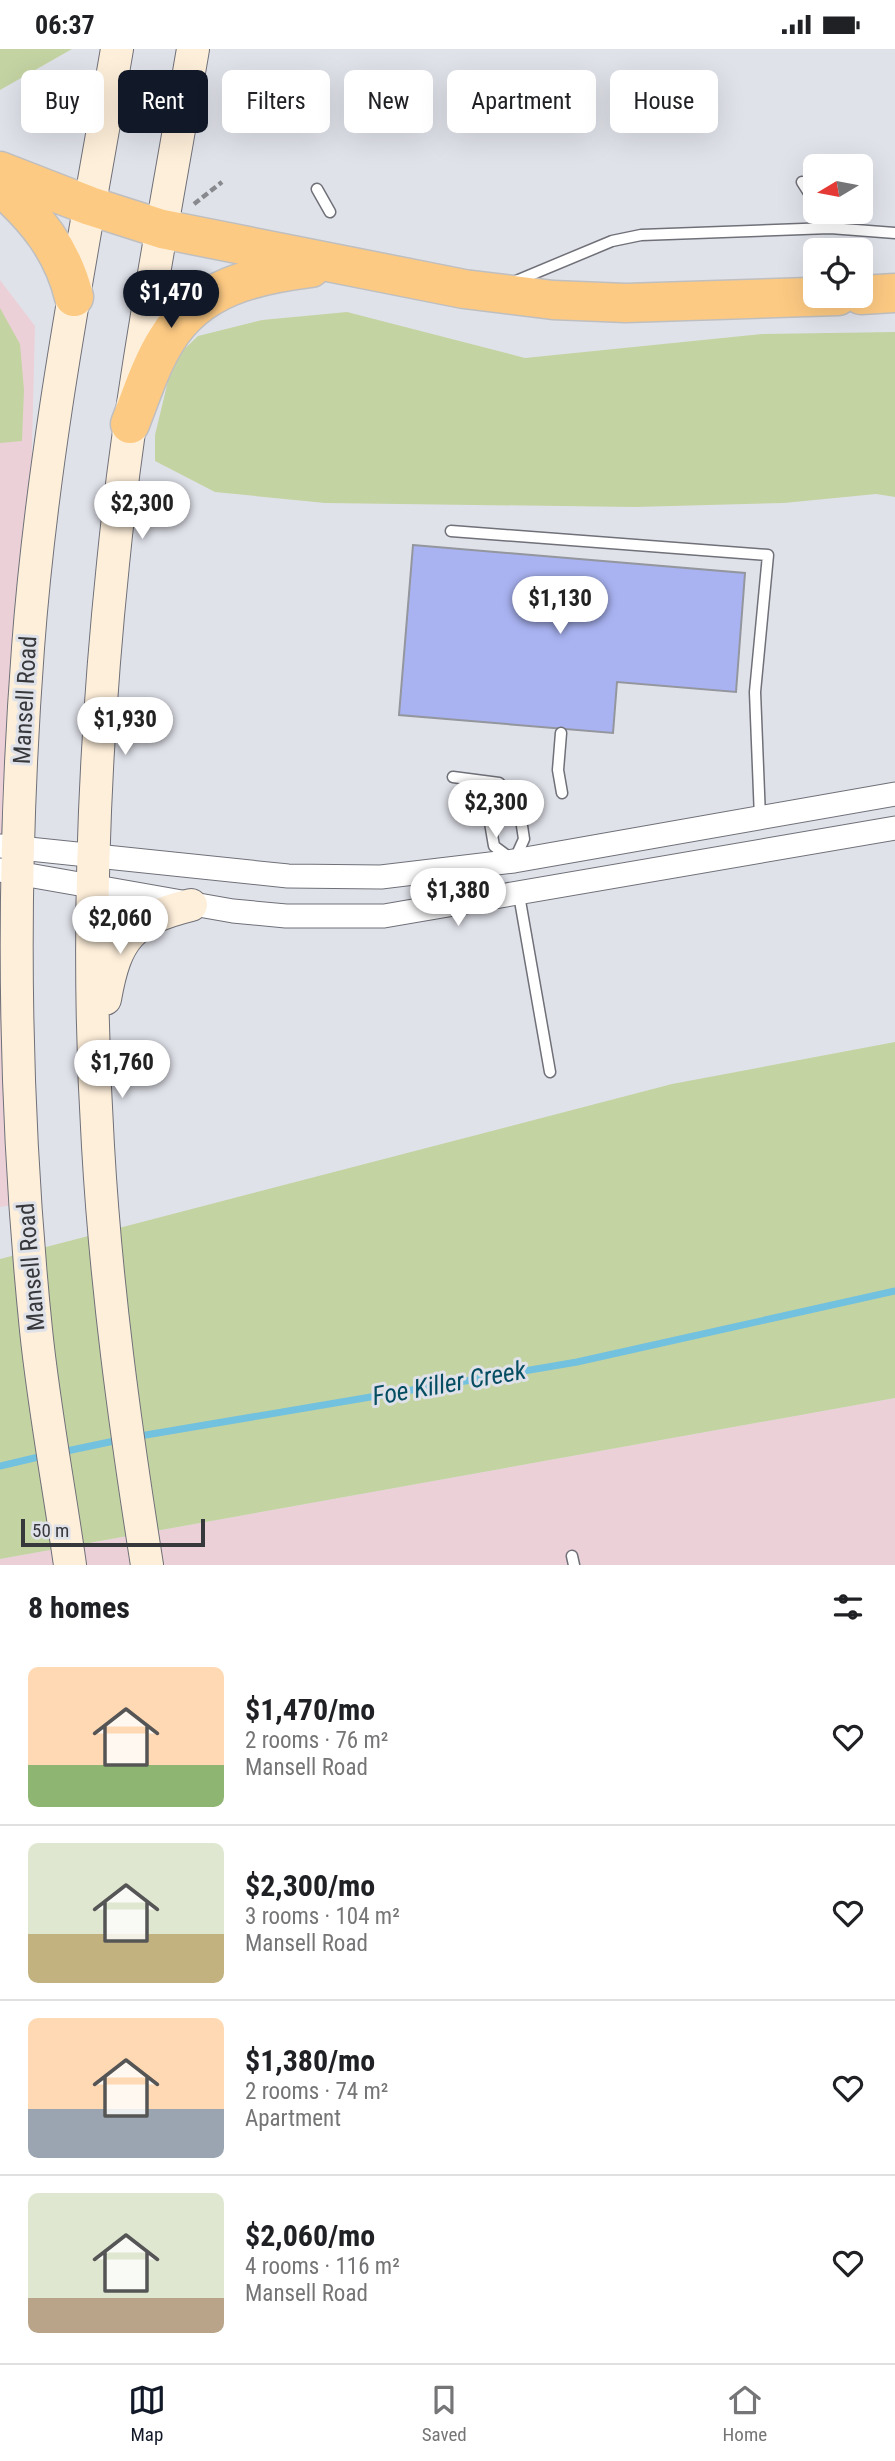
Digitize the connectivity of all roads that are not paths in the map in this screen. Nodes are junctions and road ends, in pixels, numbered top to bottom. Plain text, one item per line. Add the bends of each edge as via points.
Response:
1 (117, 49) edge
2 (194, 49) edge
3 (0, 171) edge
4 (0, 186) edge
5 (317, 189) dead end
6 (90, 206) junction
7 (330, 212) dead end
8 (828, 224) edge
9 (830, 228) junction
10 (162, 229) junction
11 (895, 233) edge
12 (341, 265) junction
13 (464, 289) junction
14 (895, 293) edge
15 (873, 294) edge
16 (74, 297) junction
17 (803, 297) edge
18 (130, 424) junction
19 (451, 531) dead end
20 (34, 581) junction
21 (561, 733) dead end
22 (0, 753) edge
23 (453, 776) dead end
24 (499, 783) junction
25 (562, 793) dead end
26 (895, 794) edge
27 (760, 818) junction
28 (895, 828) edge
29 (9, 860) edge
30 (514, 861) junction
31 (95, 873) junction
32 (519, 895) junction
33 (191, 905) junction
34 (0, 930) edge
35 (18, 1054) junction
36 (94, 1055) junction
37 (550, 1072) dead end
38 (70, 1565) edge
39 (147, 1565) edge

1 - 6 main road, Mansell Road
2 - 10 main road
3 - 6 highway
4 - 16 highway via 41,227 68,274
5 - 7 lane
6 - 10 highway
6 - 16 main road, Mansell Road
8 - 9 lane
9 - 11 lane
9 - 13 lane via 641,235 612,241 531,277
10 - 12 highway
10 - 18 main road
12 - 13 highway
12 - 18 highway via 249,279 199,303 166,339
13 - 17 highway via 625,303
14 - 15 highway
16 - 20 main road, Mansell Road via 47,457
18 - 31 main road via 105,654
19 - 27 lane via 768,555 755,692
20 - 22 main road via 9,633
20 - 29 main road, Mansell Road
21 - 25 lane via 558,770
23 - 24 lane
24 - 30 lane via 518,800 524,839
24 - 30 lane via 487,805 494,846
26 - 27 street
27 - 30 street
28 - 32 street
29 - 31 street
29 - 35 main road, Mansell Road
30 - 31 street via 381,877
31 - 33 street
31 - 36 main road
32 - 33 street via 359,917 286,916
32 - 37 lane
33 - 36 main road via 156,914 133,929 118,950
34 - 35 main road via 6,943
35 - 38 main road, Mansell Road via 36,1335
36 - 39 main road via 114,1328

